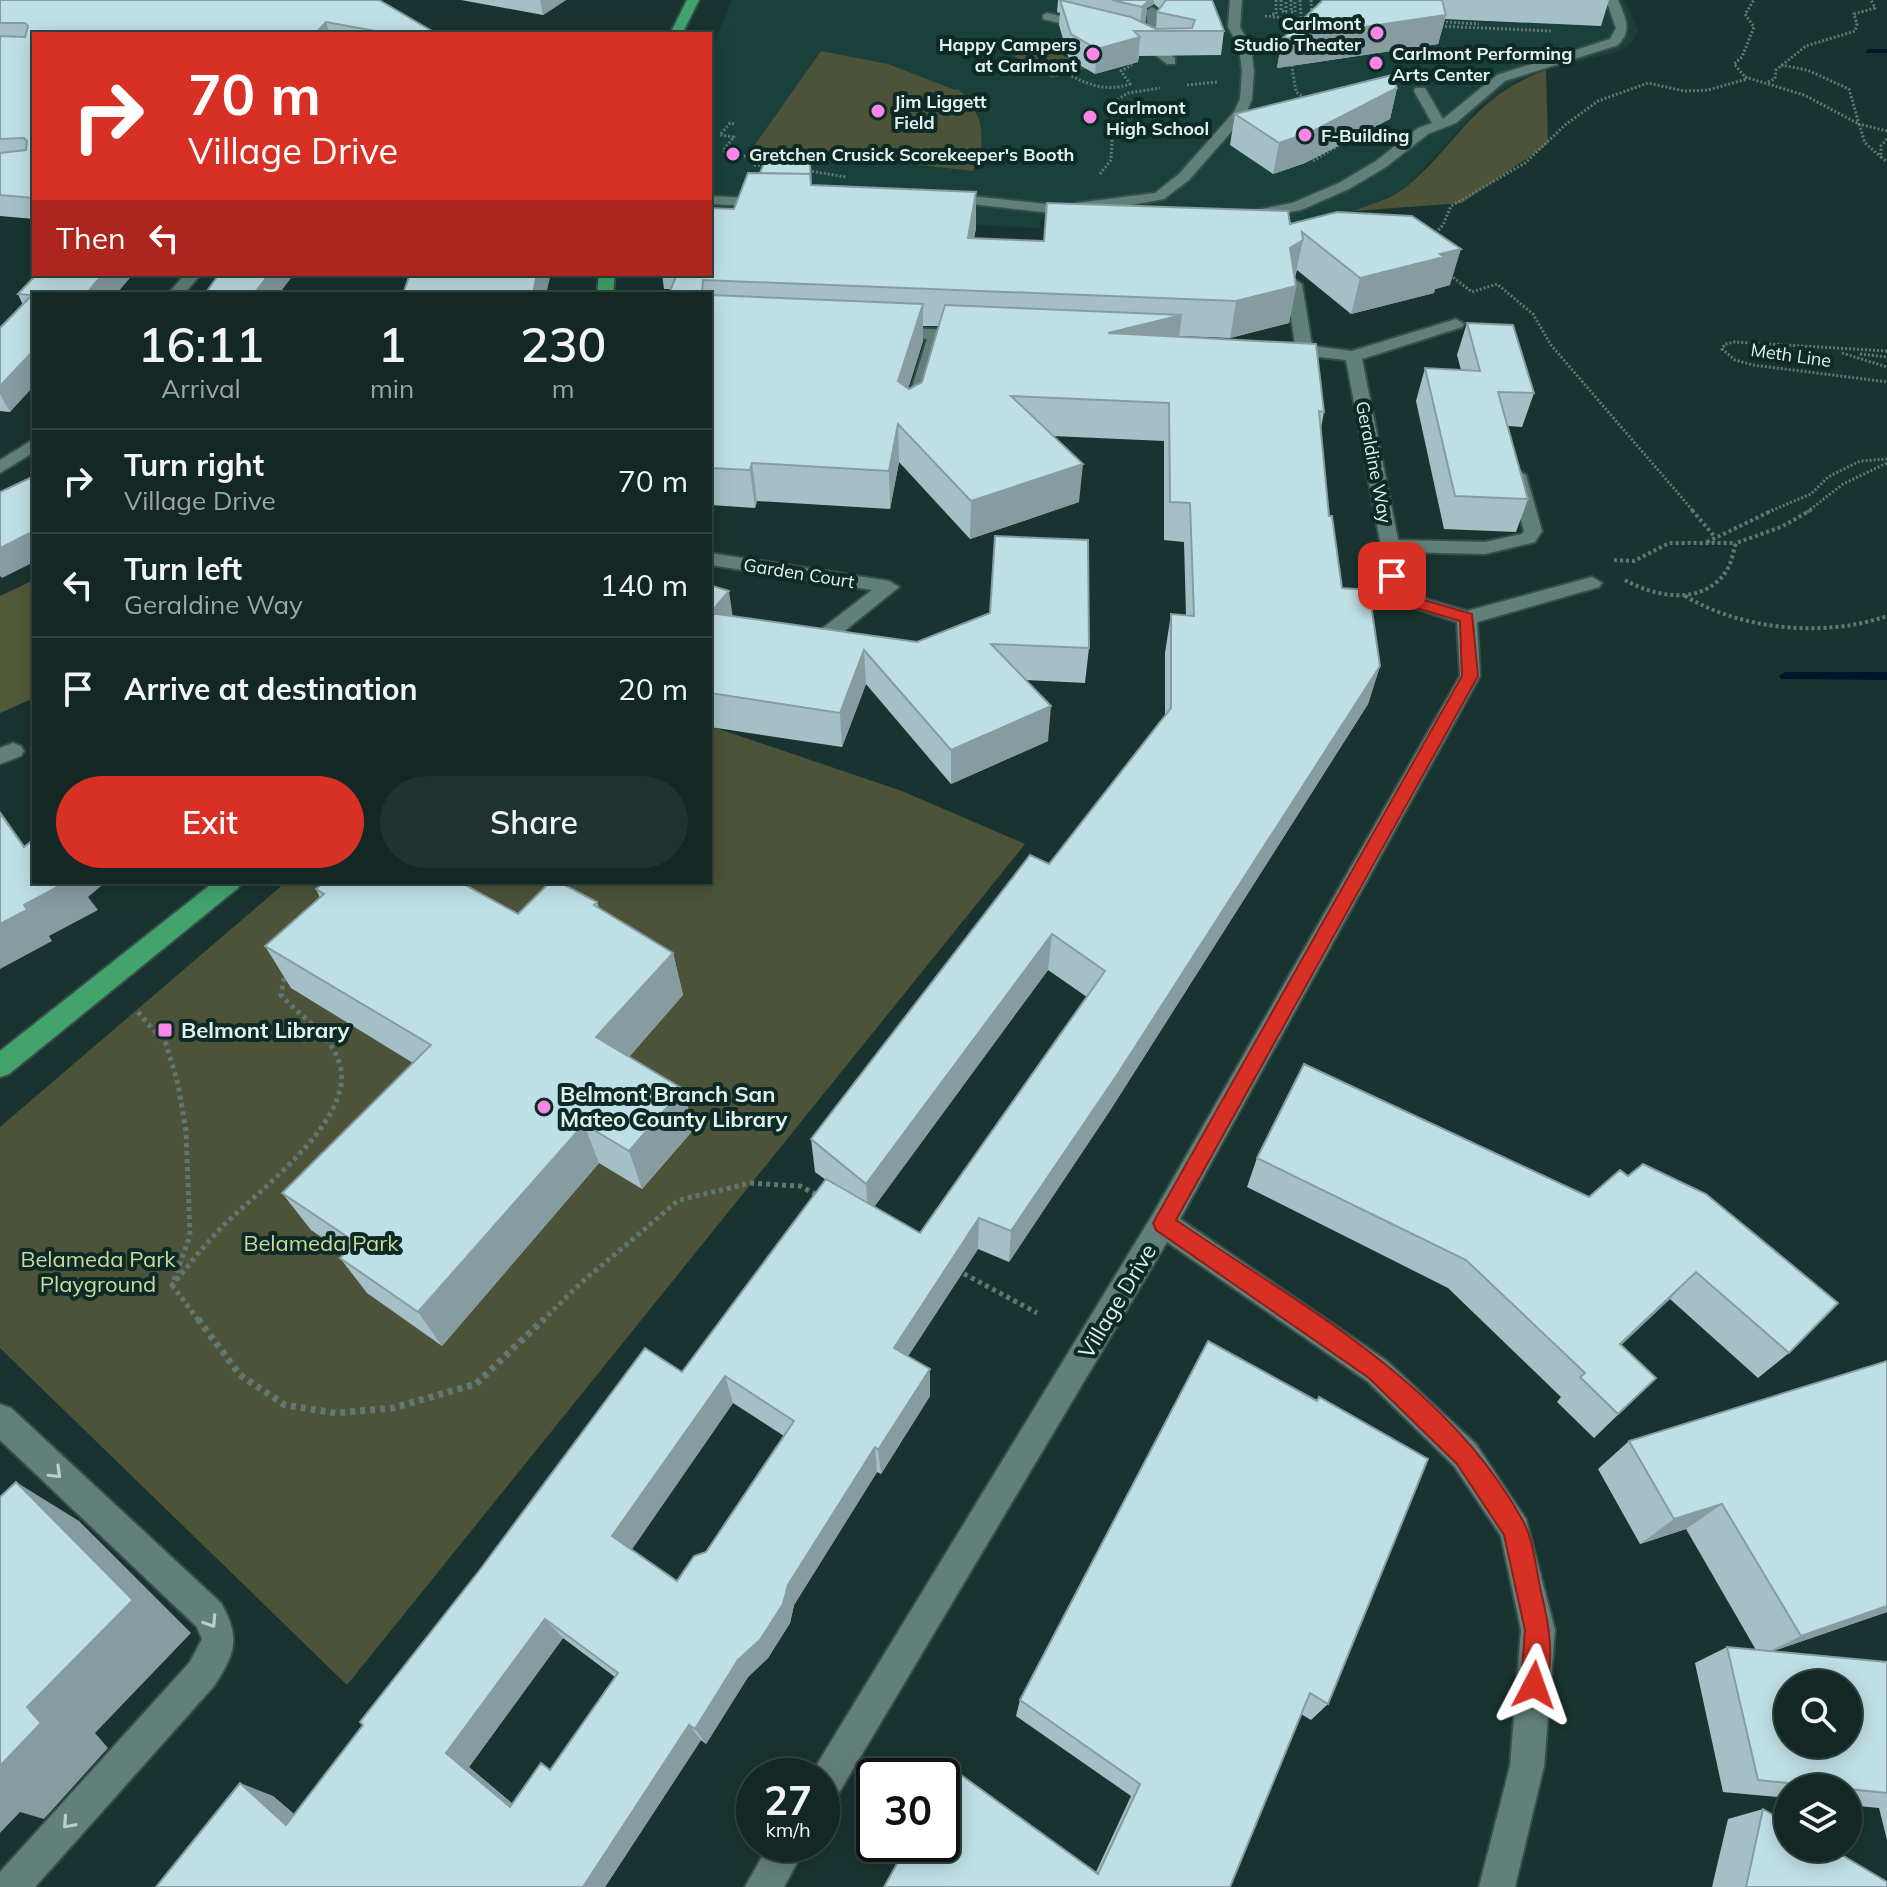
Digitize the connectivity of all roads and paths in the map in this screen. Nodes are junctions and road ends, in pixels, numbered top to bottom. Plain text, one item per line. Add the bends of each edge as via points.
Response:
1 (693, 0) edge
2 (1236, 0) edge
3 (1278, 0) edge
4 (1293, 0) edge
5 (1311, 0) edge
6 (1612, 0) edge
7 (1754, 0) edge
8 (1871, 0) edge
9 (1152, 11) dead end
10 (1311, 12) junction
11 (1324, 13) edge
12 (1047, 17) dead end
13 (1301, 19) junction
14 (1313, 20) junction
15 (1321, 20) edge
16 (1446, 22) junction
17 (1548, 23) dead end
18 (1312, 25) edge
19 (1435, 26) edge
20 (1520, 26) junction
21 (1104, 30) edge
22 (1557, 31) dead end
23 (677, 32) edge
24 (1136, 37) junction
25 (1175, 48) edge
26 (1292, 55) edge
27 (1171, 61) edge
28 (1781, 65) junction
29 (1745, 77) junction
30 (1768, 82) junction
31 (1169, 87) dead end
32 (1420, 91) dead end
33 (1302, 96) edge
34 (734, 124) dead end
35 (1859, 124) junction
36 (1440, 125) junction
37 (1358, 131) edge
38 (1887, 131) edge
39 (1887, 139) edge
40 (1881, 157) junction
41 (1313, 161) edge
42 (1887, 162) edge
43 (754, 165) dead end
44 (767, 167) edge
45 (1093, 176) dead end
46 (846, 177) dead end
47 (712, 200) edge
48 (927, 201) edge
49 (781, 203) edge
50 (1027, 205) junction
51 (1126, 217) edge
52 (1237, 217) edge
53 (1427, 243) edge
54 (1443, 268) edge
55 (191, 276) edge
56 (1294, 284) edge
57 (178, 292) edge
58 (1456, 324) dead end
59 (876, 332) edge
60 (936, 334) junction
61 (982, 336) edge
62 (1273, 348) edge
63 (1304, 349) junction
64 (1835, 350) junction
65 (1887, 354) edge
66 (1353, 356) junction
67 (1887, 367) edge
68 (1887, 382) edge
69 (911, 419) edge
70 (32, 445) edge
71 (1511, 454) edge
72 (1887, 461) edge
73 (0, 468) edge
74 (1715, 537) junction
75 (1707, 542) junction
76 (1736, 543) junction
77 (1390, 546) junction
78 (712, 559) edge
79 (1608, 575) junction
80 (1685, 596) junction
81 (1887, 616) edge
82 (1467, 618) junction
83 (783, 644) edge
84 (228, 884) edge
85 (294, 964) edge
86 (138, 1012) dead end
87 (0, 1066) edge
88 (828, 1201) edge
89 (1163, 1223) junction
90 (954, 1268) edge
91 (172, 1285) junction
92 (1037, 1313) dead end
93 (0, 1419) edge
94 (840, 1759) edge
95 (778, 1862) edge
96 (11, 1887) edge
97 (763, 1887) edge
98 (1497, 1887) edge

1 - 23 main road
2 - 50 street via 1234,27 1247,53 1245,103 1184,177 1147,200 1102,206
3 - 4 path via 1286,12
3 - 13 path via 1273,16
4 - 13 path
5 - 10 path
6 - 36 street via 1622,34 1607,45 1501,78
7 - 29 path via 1745,14 1754,27 1734,64
8 - 28 path via 1875,8 1854,14 1855,31 1806,46
9 - 24 street via 1154,29
10 - 11 path
10 - 14 path
12 - 21 street
13 - 14 path
14 - 15 path
14 - 18 path
16 - 19 path
16 - 20 path
16 - 20 path
17 - 20 path via 1549,27
20 - 22 path
24 - 25 street
24 - 27 street
26 - 33 path via 1296,92
28 - 30 path
28 - 35 path via 1849,89
29 - 30 path
29 - 53 path via 1708,90 1648,83 1598,101 1525,163 1451,206
30 - 35 path
31 - 45 path via 1116,100 1110,165
32 - 36 street
34 - 46 path via 720,135 734,137 723,150 731,159 789,161 783,168
35 - 38 path
35 - 40 path via 1865,143
36 - 52 street via 1326,195 1296,207
37 - 41 path
39 - 40 path via 1881,144
40 - 42 path
43 - 44 path
47 - 49 street
48 - 50 street
50 - 51 street
54 - 74 path via 1472,292 1497,284 1505,296 1529,310 1590,393
55 - 57 street
56 - 63 street
58 - 66 street
59 - 60 street
60 - 61 street
60 - 69 street
62 - 63 street
63 - 66 street
64 - 65 path, Meth Line
64 - 67 path
64 - 68 path, Meth Line via 1735,342 1722,349 1753,365
66 - 77 street, Geraldine Way
70 - 73 street
71 - 77 street via 1533,531 1528,538 1485,548
72 - 74 path via 1860,461 1828,477 1811,494
72 - 76 path via 1781,527
74 - 75 path
75 - 76 path
75 - 79 path via 1669,543 1634,561 1606,559
76 - 80 path via 1725,572 1705,589
77 - 82 street, Geraldine Way via 1392,576 1419,603
78 - 83 street, Garden Court via 889,587 810,649
79 - 80 path via 1648,593
79 - 82 street
80 - 81 path via 1733,619 1777,625 1843,626
82 - 89 street, Village Drive via 1470,676
84 - 87 main road
85 - 91 path via 286,971 281,995 333,1050 342,1072 335,1105 310,1142 223,1226
86 - 91 path via 166,1044 186,1131 190,1236
88 - 91 path via 800,1186 751,1183 679,1200 582,1282 476,1384 393,1408 336,1413 285,1405 240,1375
89 - 94 street, Village Drive
89 - 98 street via 1377,1371 1465,1455 1515,1530 1538,1630 1527,1766
90 - 92 path
93 -> 96 street via 219,1630 218,1649 202,1674
95 - 97 street

